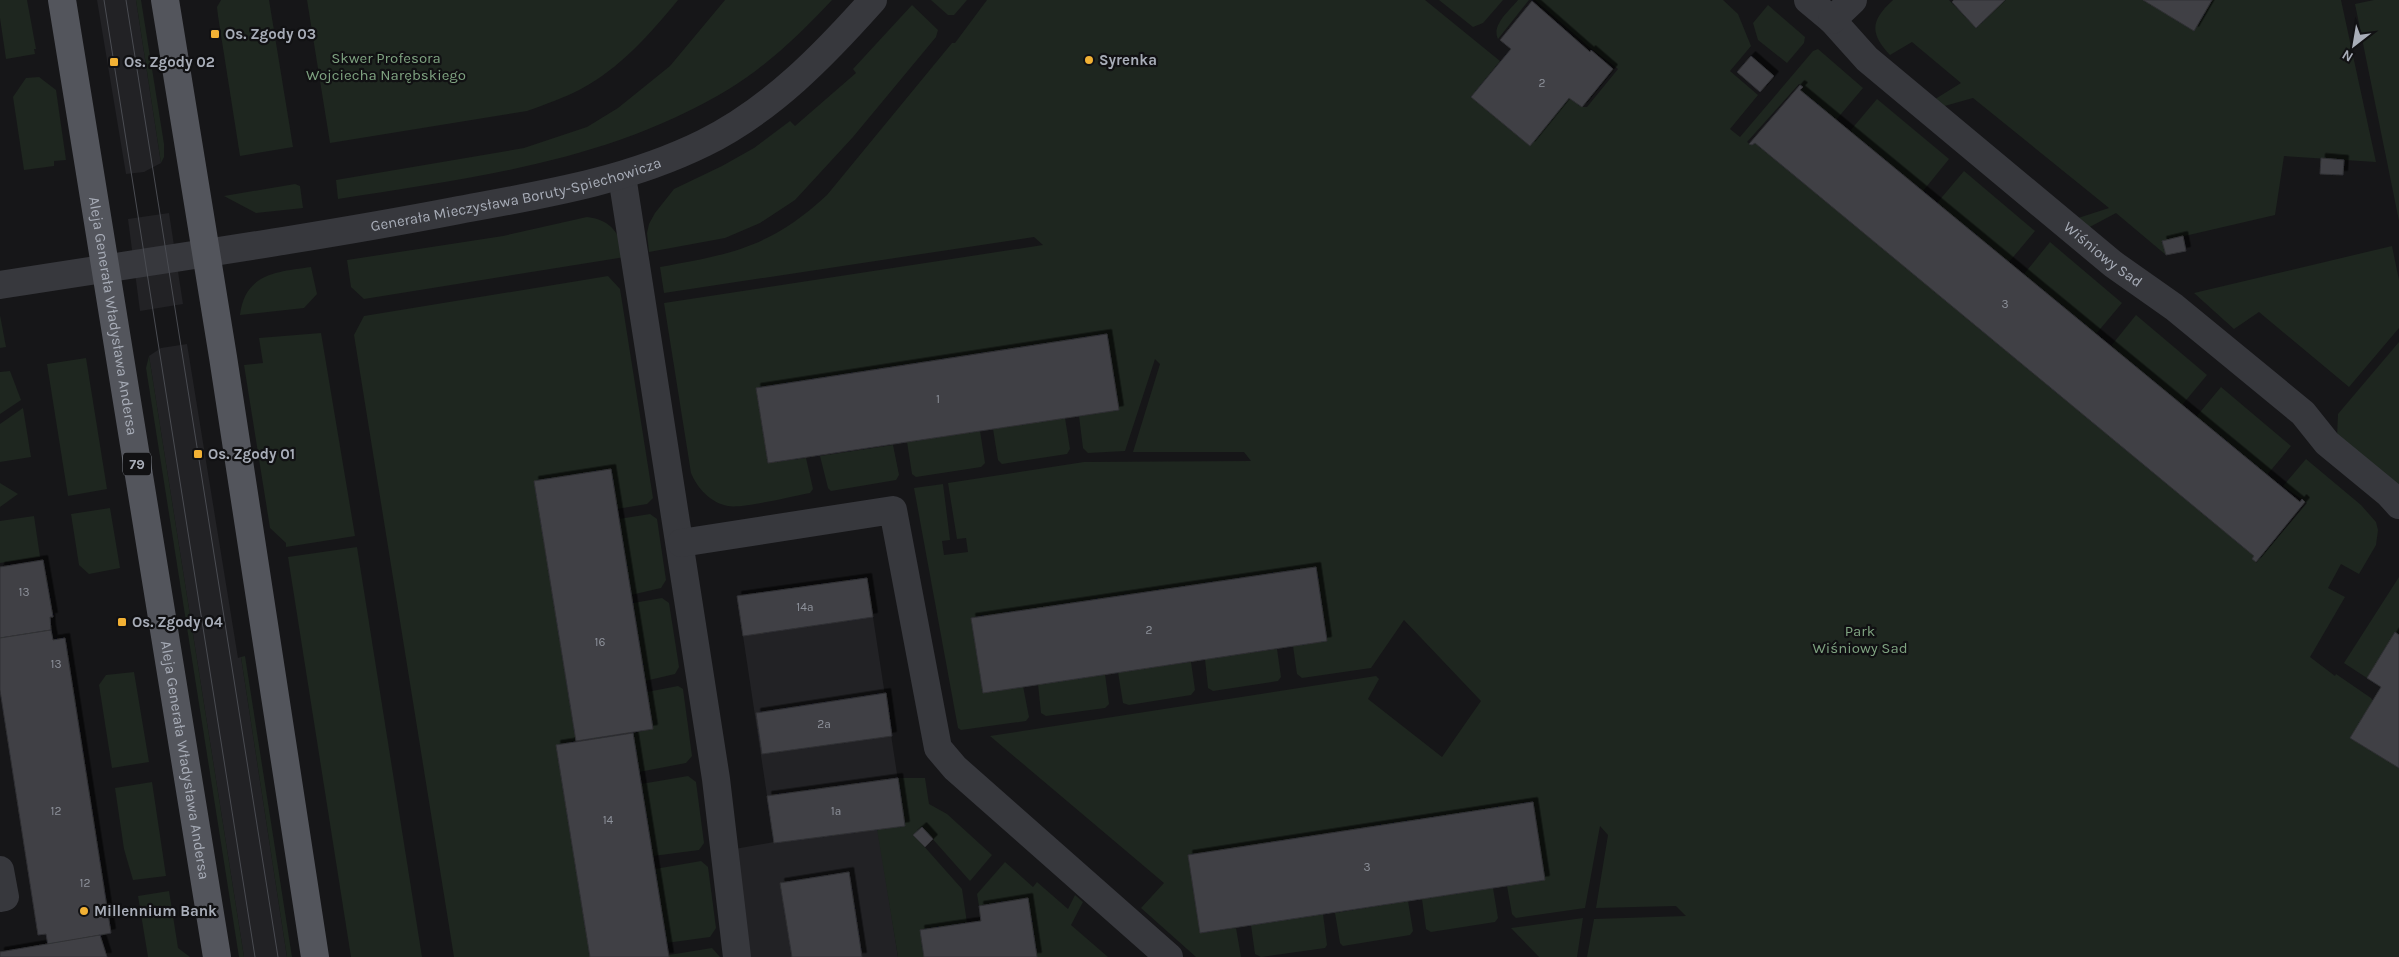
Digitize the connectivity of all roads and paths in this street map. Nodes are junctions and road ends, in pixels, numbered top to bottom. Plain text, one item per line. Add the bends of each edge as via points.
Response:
1 (62, 0) edge
2 (165, 0) edge
3 (873, 0) edge
4 (1808, 0) edge
5 (1853, 0) edge
6 (1832, 20) junction
7 (622, 176) junction
8 (206, 254) junction
9 (104, 269) junction
10 (0, 285) edge
11 (2399, 505) edge
12 (681, 543) junction
13 (0, 870) edge
14 (0, 898) edge
15 (217, 957) edge
16 (315, 957) edge
17 (737, 957) edge
18 (1169, 957) edge

1 - 9 main road, Aleja Generała Władysława Andersa / 79
2 - 8 main road
3 - 7 street, Generała Mieczysława Boruty-Spiechowicza via 819,59 758,109 706,142
4 - 6 street, Wiśniowy Sad
5 - 6 street
6 - 11 street, Wiśniowy Sad via 1866,60 2113,264 2174,307 2303,413 2327,443
7 - 8 street, Generała Mieczysława Boruty-Spiechowicza via 356,230
7 - 12 street
8 - 9 street, Generała Mieczysława Boruty-Spiechowicza
8 - 16 main road
9 - 10 street, Generała Mieczysława Boruty-Spiechowicza
9 - 15 main road, Aleja Generała Władysława Andersa / 79
12 - 17 street via 716,778
12 - 18 street via 894,510 938,748 945,759
13 - 14 street via 5,897

